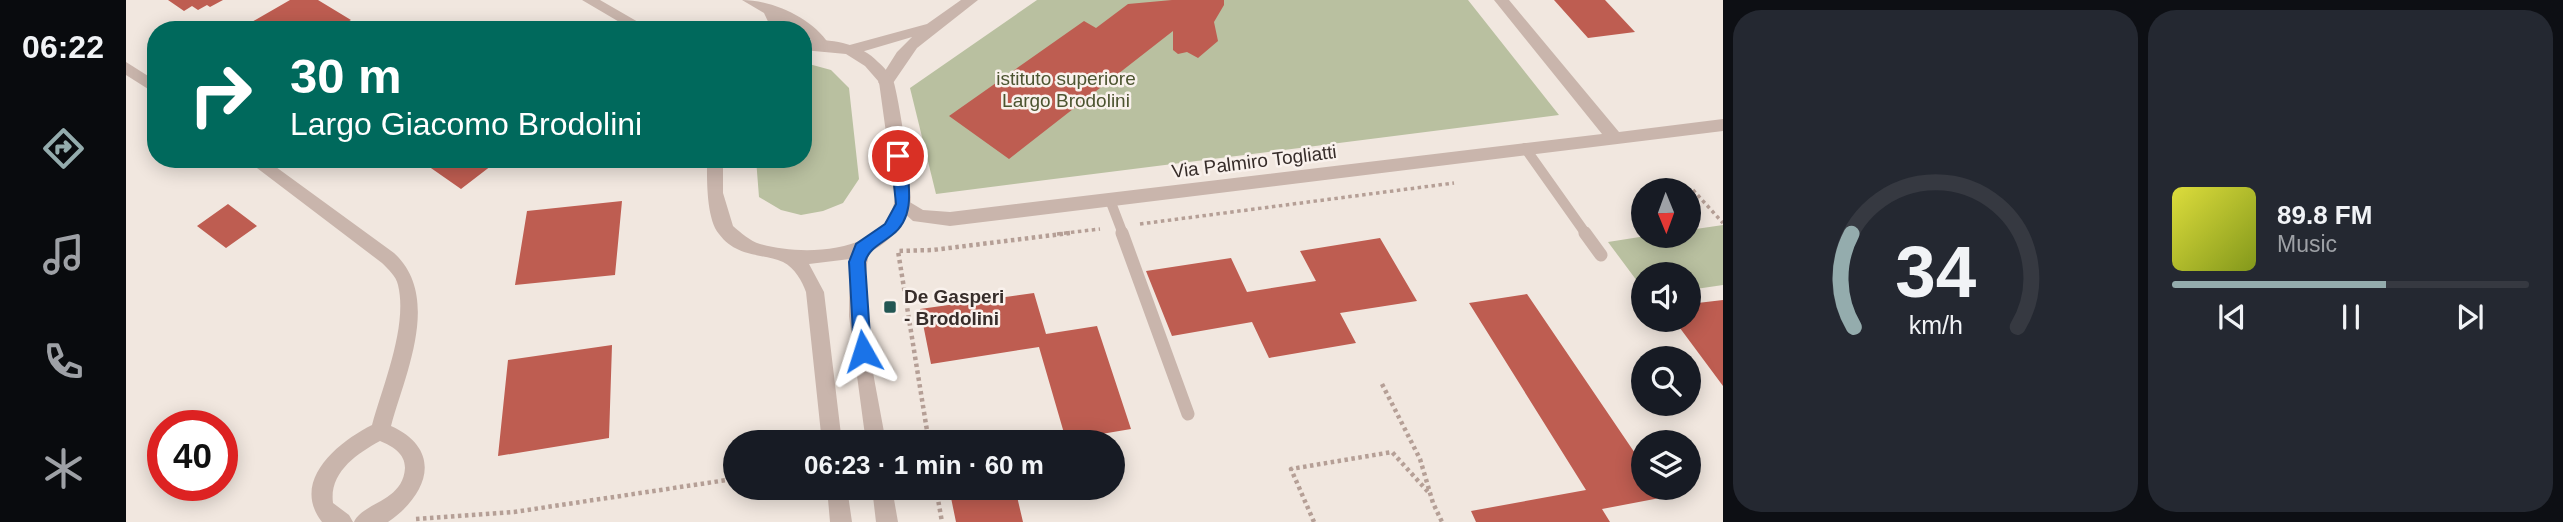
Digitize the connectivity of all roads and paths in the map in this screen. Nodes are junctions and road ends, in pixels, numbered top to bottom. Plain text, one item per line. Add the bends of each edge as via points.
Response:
1 (589, 0) edge
2 (749, 0) edge
3 (971, 0) edge
4 (1501, 0) edge
5 (770, 10) junction
6 (628, 21) edge
7 (775, 21) edge
8 (795, 21) edge
9 (931, 26) junction
10 (812, 32) edge
11 (822, 44) junction
12 (812, 45) edge
13 (851, 50) junction
14 (126, 67) edge
15 (147, 82) edge
16 (886, 82) junction
17 (1723, 125) edge
18 (1614, 137) junction
19 (1525, 148) junction
20 (265, 168) edge
21 (715, 168) edge
22 (1701, 199) edge
23 (1110, 200) junction
24 (903, 205) junction
25 (1723, 223) edge
26 (1120, 226) junction
27 (861, 248) junction
28 (1601, 255) dead end
29 (786, 256) junction
30 (1382, 384) dead end
31 (1188, 414) dead end
32 (380, 430) junction
33 (831, 430) edge
34 (874, 430) edge
35 (927, 430) edge
36 (723, 481) edge
37 (1430, 494) junction
38 (838, 500) edge
39 (884, 500) edge
40 (938, 500) edge
41 (408, 520) dead end
42 (342, 522) edge
43 (365, 522) edge
44 (841, 522) edge
45 (887, 522) edge
46 (942, 522) edge
47 (1314, 522) edge
48 (1442, 522) edge

1 - 6 street
2 - 5 street
3 - 9 street
4 - 18 street
5 - 7 street
5 - 8 street
9 - 13 street
9 - 16 street via 895,64
10 - 11 street
11 - 12 street
11 - 13 street
13 - 16 street via 876,66
14 - 15 street
16 - 24 street
17 - 18 street, Via Palmiro Togliatti
18 - 19 street, Via Palmiro Togliatti
19 - 23 street, Via Palmiro Togliatti
19 - 28 lane
20 - 32 street via 394,263 407,284 408,323
21 - 29 street via 715,193 725,230 755,249
22 - 25 path
23 - 24 street, Via Palmiro Togliatti via 942,220 919,216
23 - 26 lane
24 - 27 street via 890,229
26 - 31 lane
26 - 35 path via 898,251
27 - 29 street via 818,257
27 - 34 street via 857,270 860,328
29 - 33 street via 807,273 815,292
30 - 37 path via 1420,460
32 - 42 street via 339,459 323,486 326,511
32 - 43 street via 397,436 414,455 416,467 405,496 393,508
36 - 41 path via 514,512
37 - 47 path via 1392,452 1291,469
37 - 48 path
38 - 44 street
39 - 45 street
40 - 46 path

